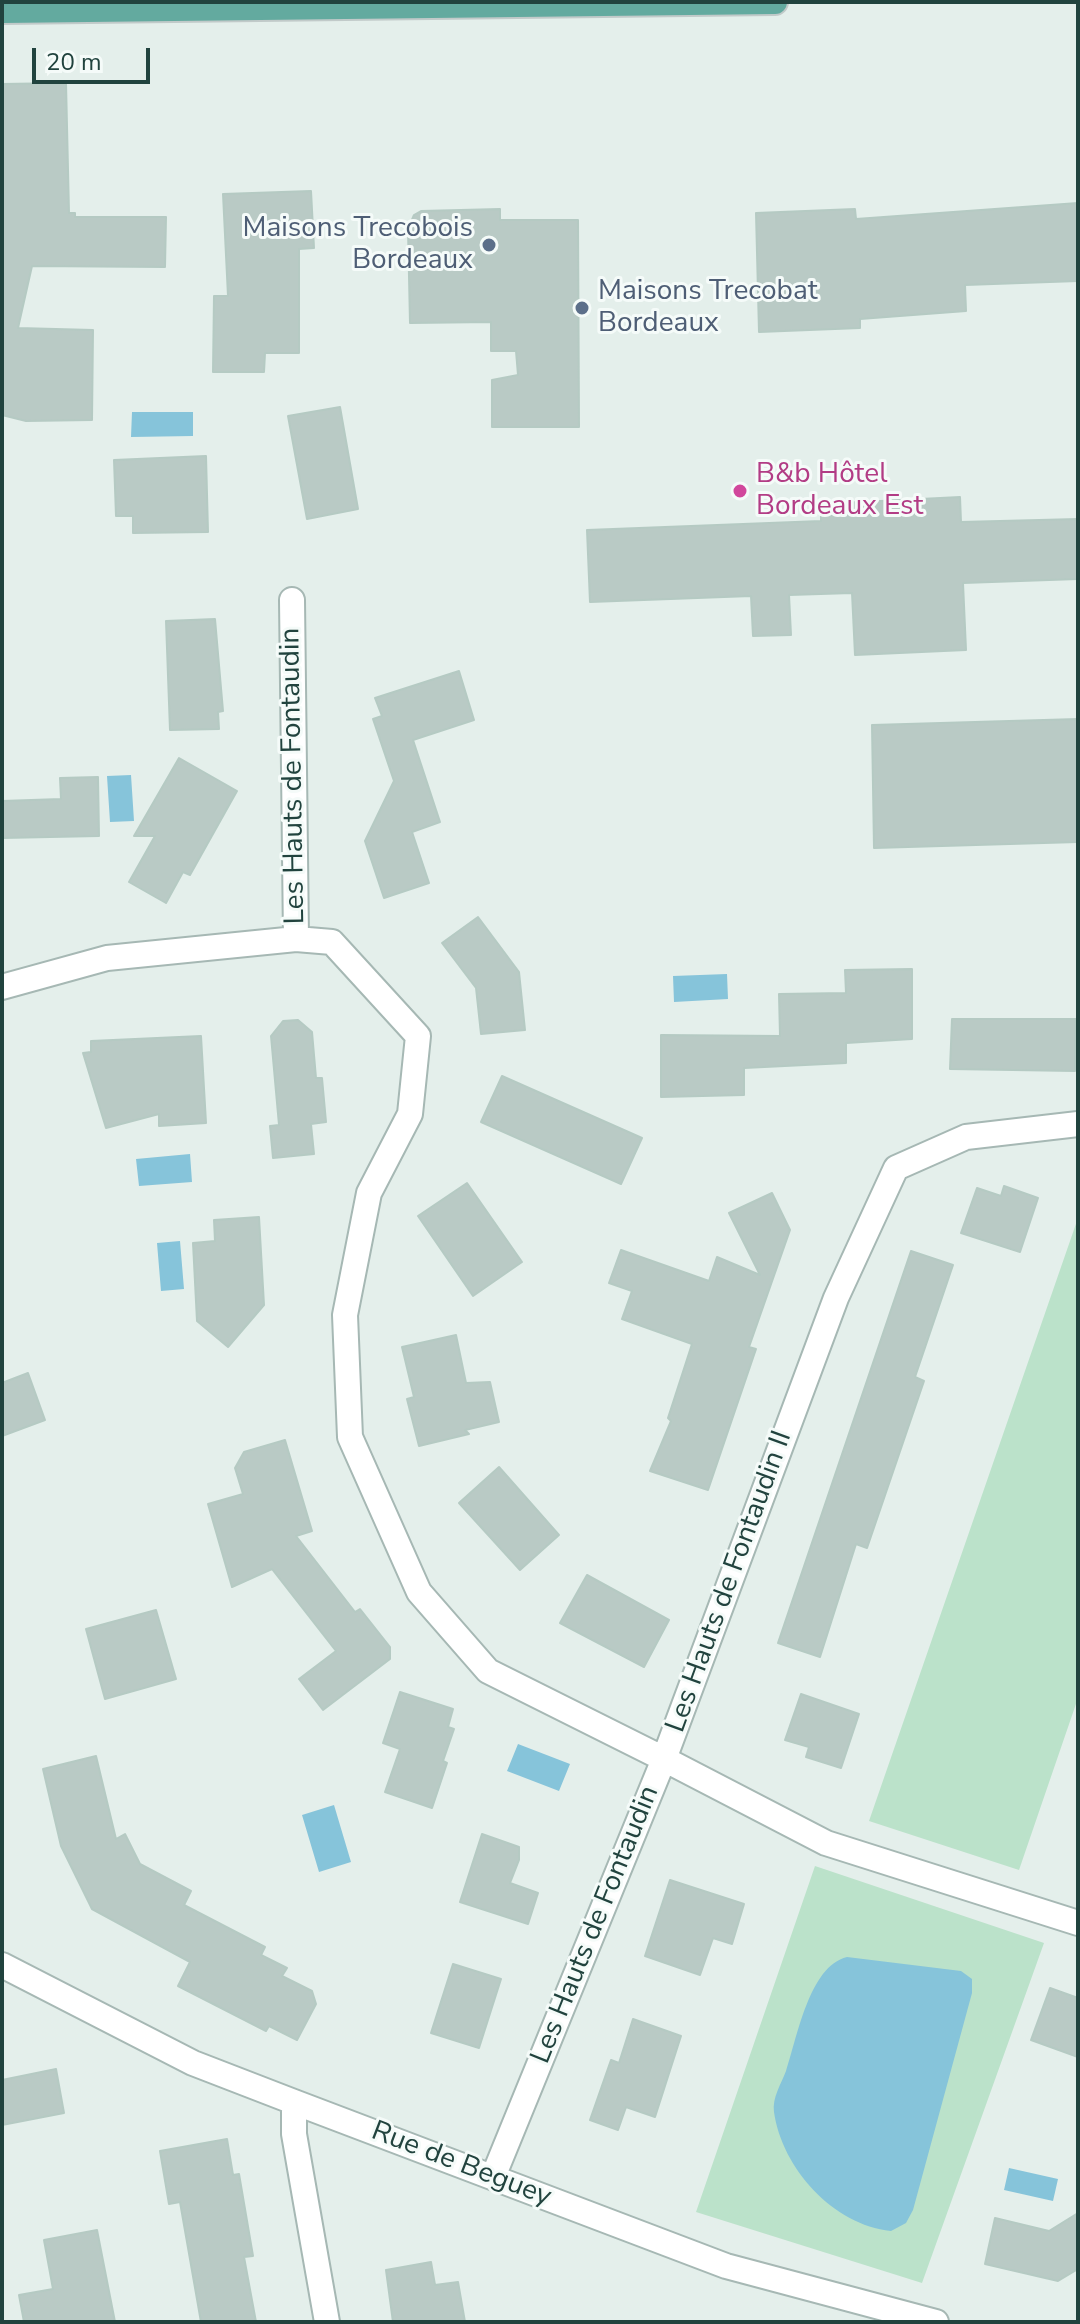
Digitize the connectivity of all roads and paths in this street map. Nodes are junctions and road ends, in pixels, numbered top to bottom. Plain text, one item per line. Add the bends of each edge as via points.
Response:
1 (775, 2) edge
2 (2, 11) edge
3 (292, 600) dead end
4 (296, 939) junction
5 (2, 987) edge
6 (1078, 1124) edge
7 (664, 1759) junction
8 (1078, 1923) edge
9 (2, 1965) edge
10 (294, 2102) junction
11 (493, 2177) junction
12 (327, 2322) edge
13 (936, 2322) edge

1 - 2 main road
3 - 4 street, Les Hauts de Fontaudin
4 - 5 street via 107,958
4 - 7 street, Les Hauts de Fontaudin via 332,942 418,1036 410,1114 369,1193 345,1315 350,1437 419,1592 488,1671
6 - 7 street, Les Hauts de Fontaudin II via 966,1137 896,1168 836,1298
7 - 8 street, Les Hauts de Fontaudin II via 826,1843
7 - 11 street, Les Hauts de Fontaudin
9 - 10 street, Rue de Beguey via 193,2063
10 - 11 street, Rue de Beguey
10 - 12 street via 294,2134
11 - 13 street, Rue de Beguey via 726,2266

